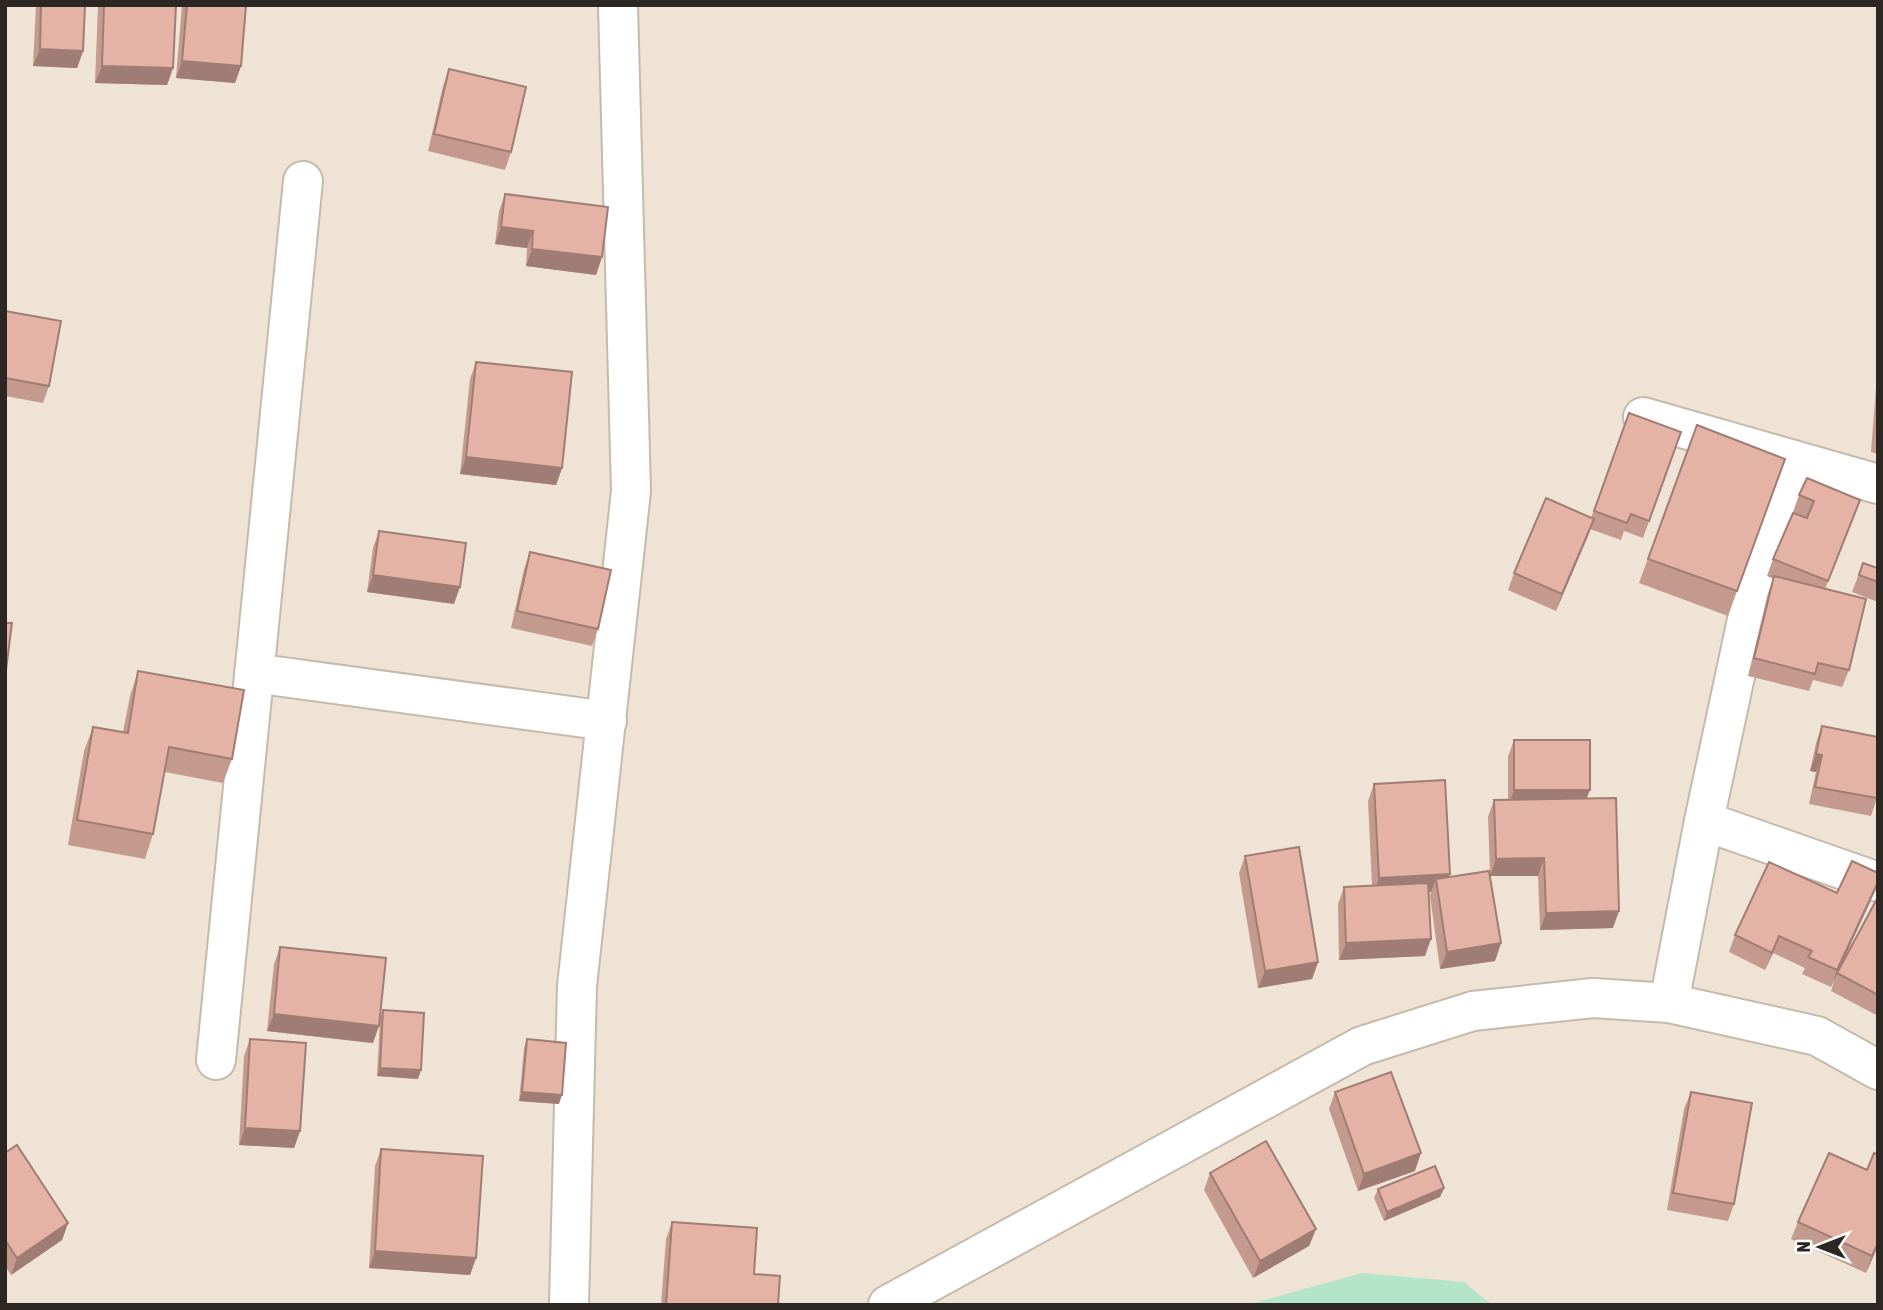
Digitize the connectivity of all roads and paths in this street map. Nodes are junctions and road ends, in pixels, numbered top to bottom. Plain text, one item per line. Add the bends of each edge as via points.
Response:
1 (618, 5) edge
2 (303, 181) dead end
3 (1643, 417) edge
4 (1793, 460) junction
5 (1878, 484) edge
6 (254, 673) junction
7 (607, 721) junction
8 (1704, 821) junction
9 (1878, 882) edge
10 (1669, 1003) junction
11 (216, 1060) dead end
12 (1878, 1070) edge
13 (569, 1305) edge
14 (888, 1305) edge

1 - 7 street via 631,491
2 - 6 street
3 - 4 street
4 - 5 street
4 - 8 street via 1766,531
6 - 7 street
6 - 11 street
7 - 13 street via 577,986
8 - 9 street
8 - 10 street
10 - 12 street via 1817,1036
10 - 14 street via 1592,998 1473,1011 1362,1046

